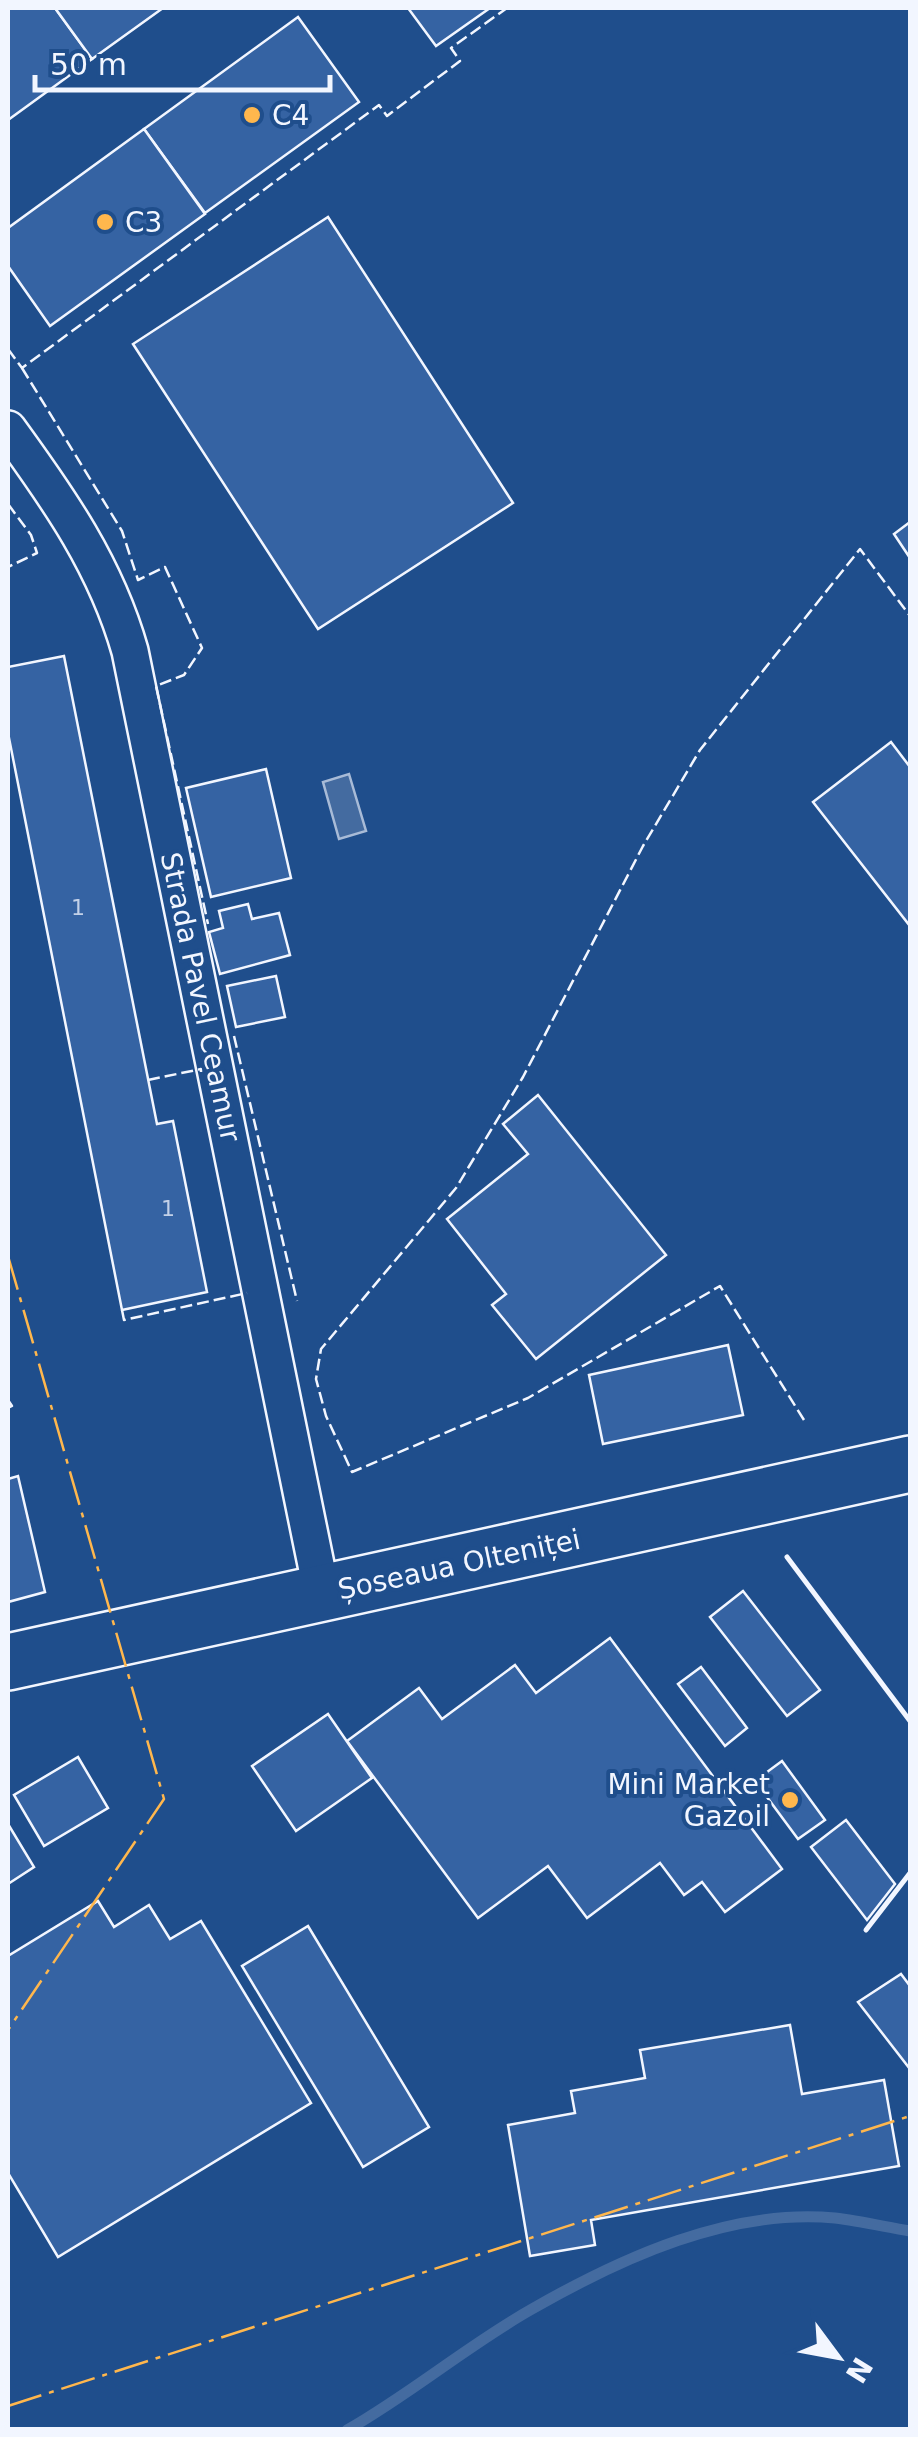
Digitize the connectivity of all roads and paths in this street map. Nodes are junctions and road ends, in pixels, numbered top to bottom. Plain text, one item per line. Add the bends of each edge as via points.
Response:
1 (8, 429) edge
2 (910, 1464) edge
3 (322, 1594) junction
4 (8, 1662) edge

1 - 3 street, Strada Pavel Ceamur via 80,530 126,638
2 - 3 main road, Șoseaua Olteniței
3 - 4 main road, Șoseaua Olteniței

